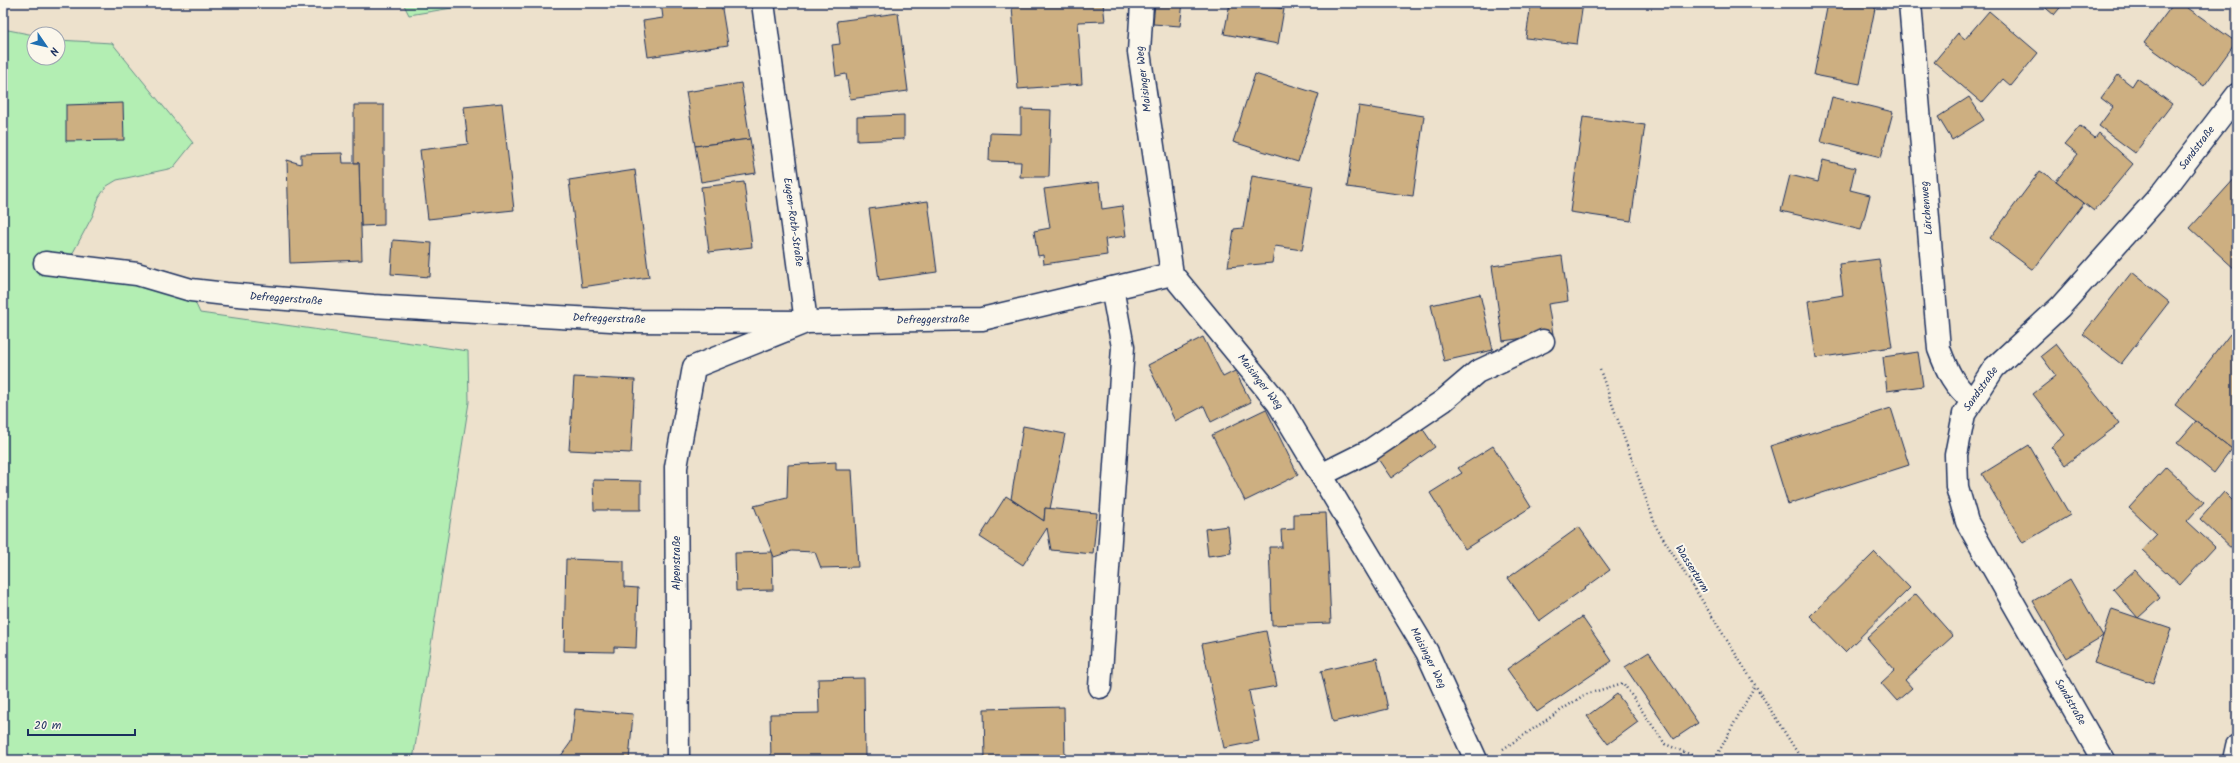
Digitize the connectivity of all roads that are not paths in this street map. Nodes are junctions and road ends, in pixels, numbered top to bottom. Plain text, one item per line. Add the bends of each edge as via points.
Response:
1 (763, 3) edge
2 (1142, 3) edge
3 (1910, 3) edge
4 (2237, 95) edge
5 (45, 263) dead end
6 (1172, 274) junction
7 (1112, 288) junction
8 (806, 322) junction
9 (1543, 341) dead end
10 (1972, 401) junction
11 (1321, 475) junction
12 (1100, 687) dead end
13 (2237, 746) edge
14 (1486, 756) edge
15 (678, 760) edge
16 (2103, 760) edge
17 (2234, 760) edge

1 - 8 street, Eugen-Roth-Straße
2 - 6 street, Maisinger Weg via 1139,52
3 - 10 street, Lärchenweg via 1939,349 1948,375 1956,387
4 - 10 street, Sandstraße via 2162,193 2060,307 1994,368
5 - 8 street, Defreggerstraße via 137,274 191,290 373,306 628,321
6 - 7 street, Defreggerstraße
6 - 11 street, Maisinger Weg via 1278,403
7 - 8 street, Defreggerstraße via 982,319
7 - 12 street via 1123,347
8 - 15 street, Alpenstraße via 694,367 676,467
9 - 11 street via 1477,372 1443,401 1369,451
10 - 16 street, Sandstraße via 1964,414 1956,455 1957,487 1967,522
11 - 14 street, Maisinger Weg
13 - 17 street

